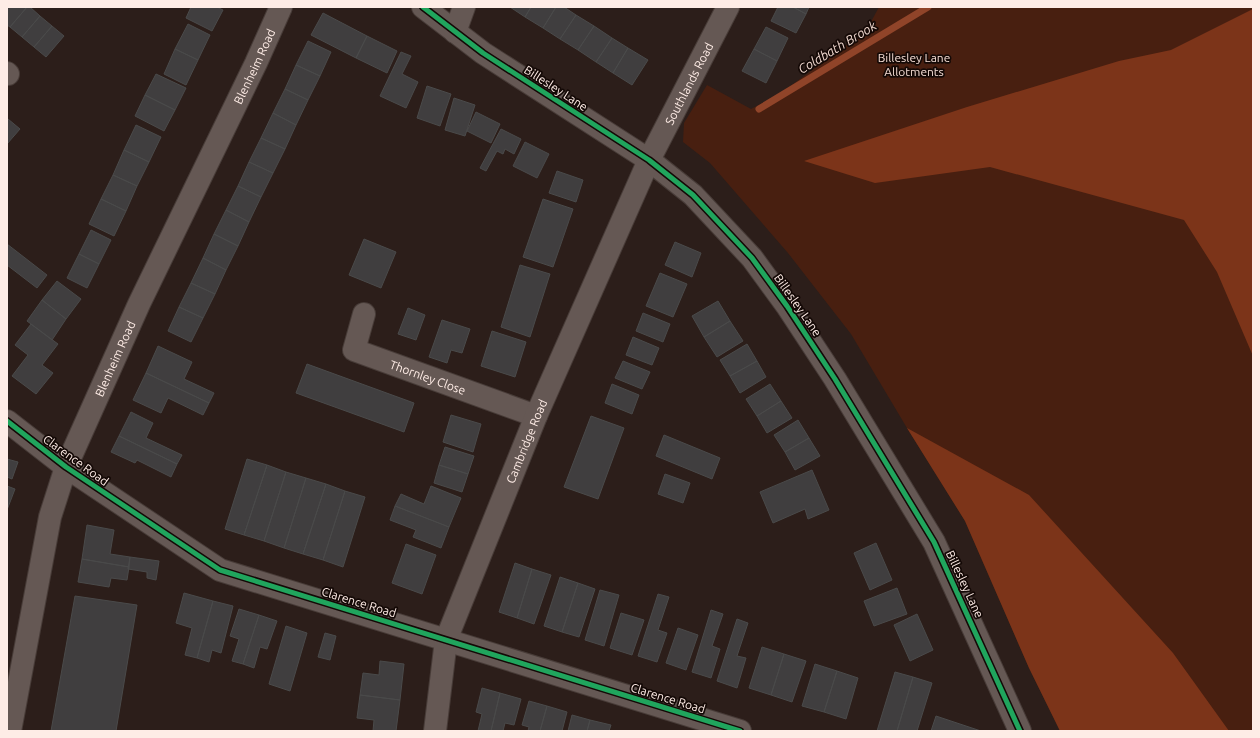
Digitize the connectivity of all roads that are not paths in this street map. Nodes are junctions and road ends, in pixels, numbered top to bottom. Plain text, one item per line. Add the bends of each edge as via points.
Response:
1 (281, 7) edge
2 (423, 7) edge
3 (464, 7) edge
4 (728, 7) edge
5 (456, 32) junction
6 (649, 160) junction
7 (364, 314) dead end
8 (536, 416) junction
9 (7, 422) edge
10 (66, 467) junction
11 (446, 640) junction
12 (10, 731) edge
13 (435, 731) edge
14 (740, 731) edge
15 (1020, 731) edge

1 - 10 street, Blenheim Road via 139,304
2 - 5 street, Billesley Lane
3 - 5 street
4 - 6 street, Southlands Road
5 - 6 street, Billesley Lane via 483,53
6 - 8 street, Cambridge Road
6 - 15 street, Billesley Lane via 693,195 752,258 835,379 934,542
7 - 8 street, Thornley Close via 354,350
8 - 11 street, Cambridge Road
9 - 10 street, Clarence Road
10 - 11 street, Clarence Road via 220,570
10 - 12 street, Blenheim Road via 50,517
11 - 13 street, Cambridge Road
11 - 14 street, Clarence Road

